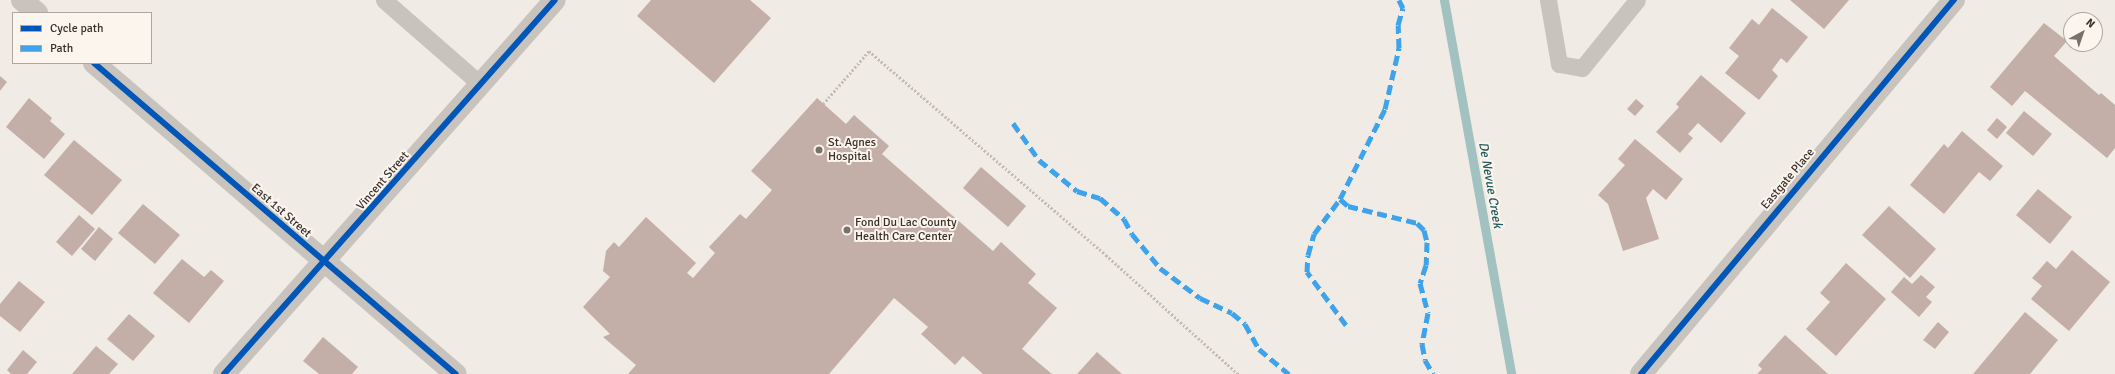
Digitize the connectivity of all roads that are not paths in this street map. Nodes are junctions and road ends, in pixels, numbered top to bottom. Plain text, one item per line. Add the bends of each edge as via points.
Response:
1 (22, 0) edge
2 (384, 0) edge
3 (555, 0) edge
4 (1548, 0) edge
5 (1637, 0) edge
6 (1954, 0) edge
7 (36, 12) edge
8 (95, 64) edge
9 (481, 85) junction
10 (325, 263) junction
11 (224, 374) edge
12 (456, 374) edge
13 (1640, 374) edge

1 - 7 street
2 - 9 lane
3 - 9 street, Vincent Street
4 - 5 lane via 1559,64 1582,68
6 - 13 street, Eastgate Place
8 - 10 street, East 1st Street
9 - 10 street, Vincent Street
10 - 11 street, Vincent Street
10 - 12 street, East 1st Street

